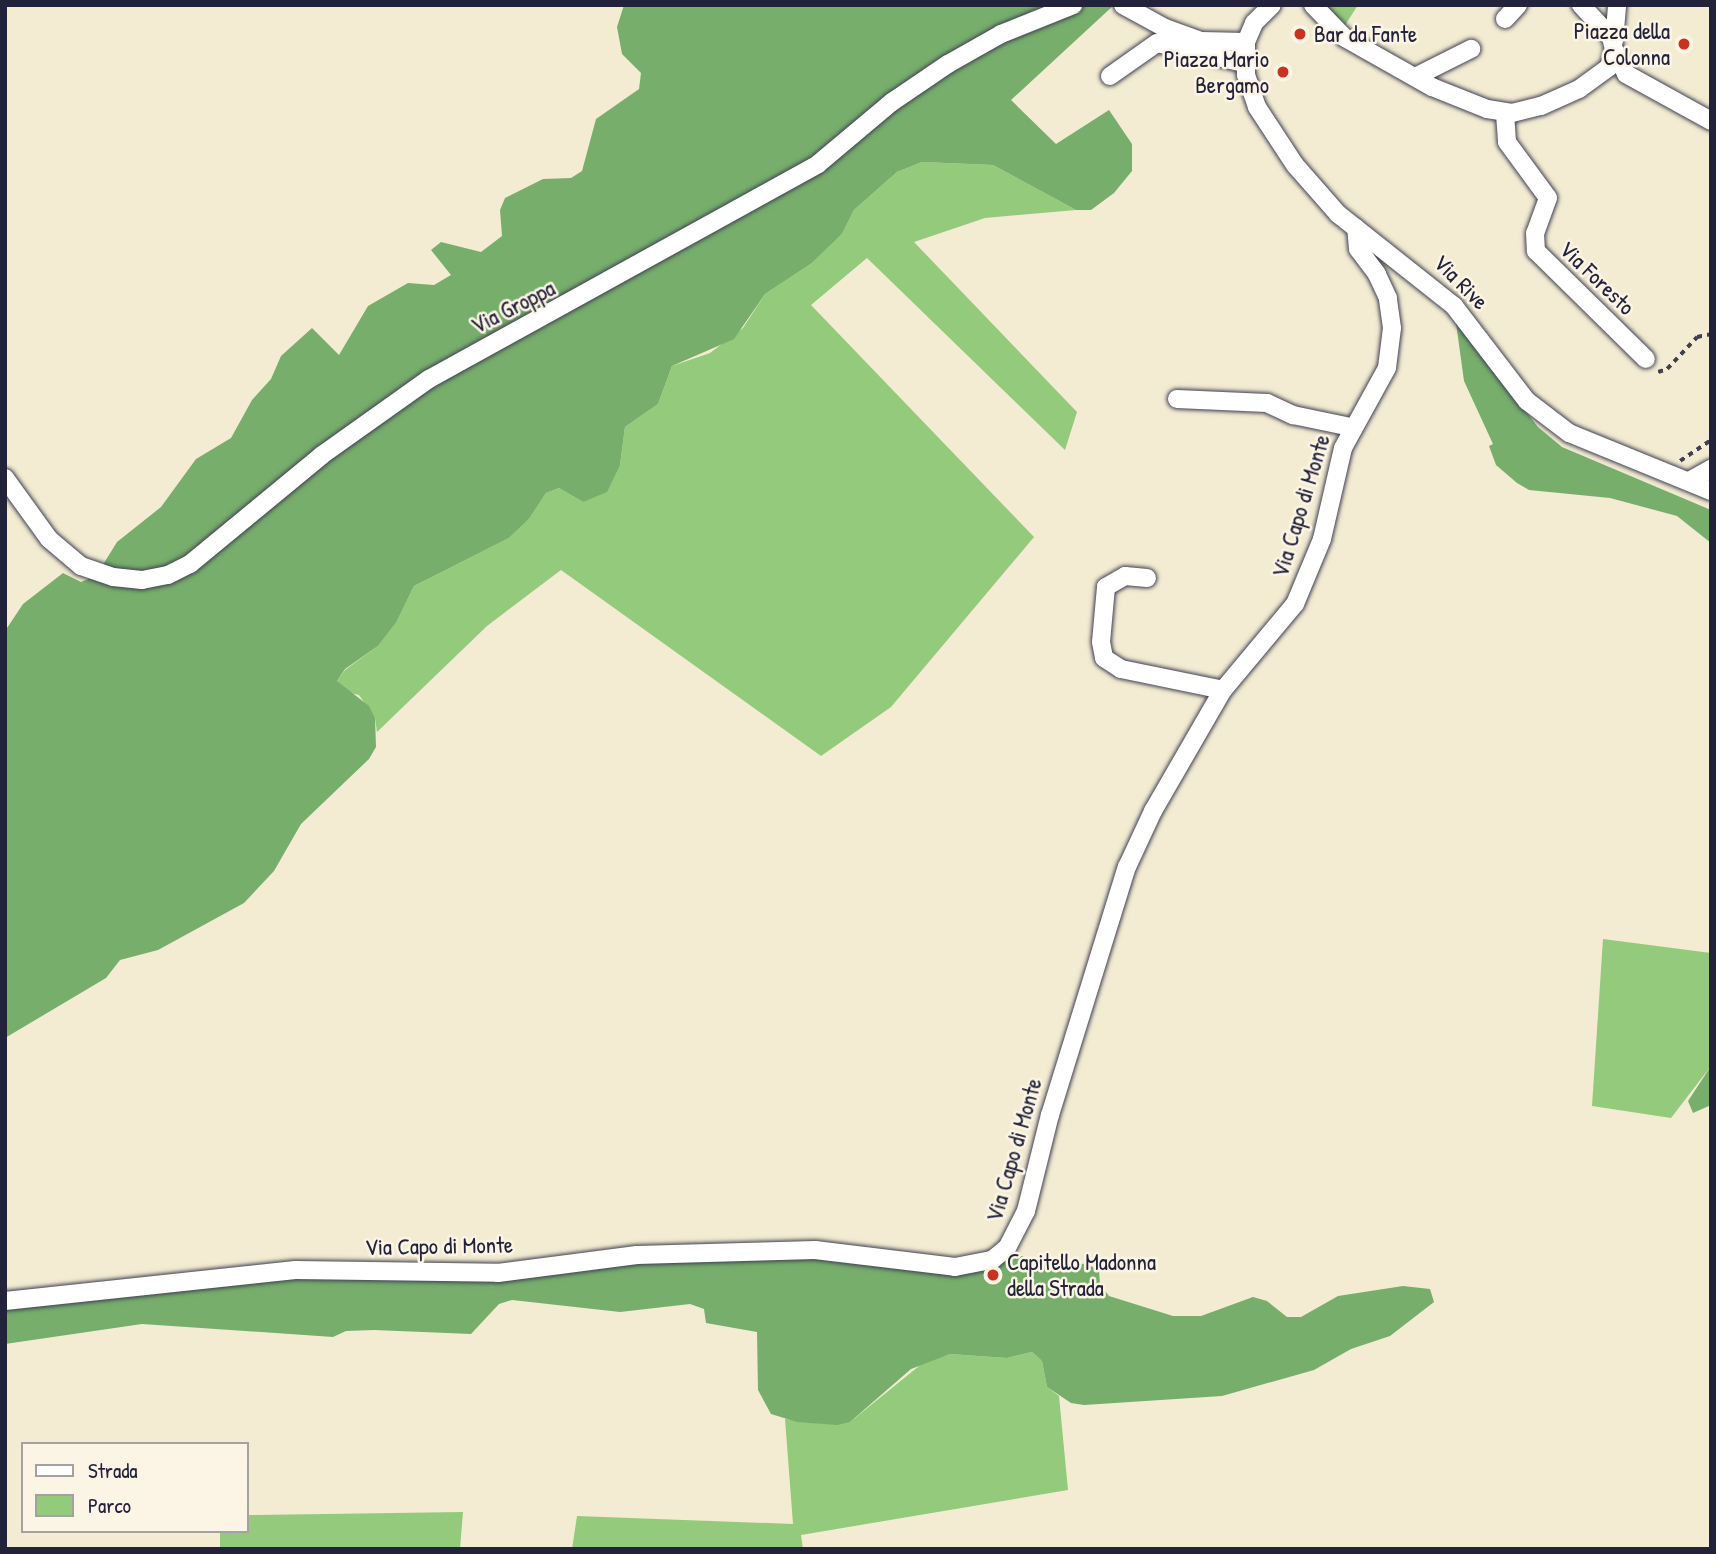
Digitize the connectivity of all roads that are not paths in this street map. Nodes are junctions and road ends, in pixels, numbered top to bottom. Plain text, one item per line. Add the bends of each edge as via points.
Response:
1 (1073, 5) edge
2 (1123, 5) edge
3 (1272, 5) edge
4 (1518, 5) edge
5 (1581, 5) edge
6 (1588, 5) edge
7 (1598, 5) edge
8 (1617, 5) edge
9 (1317, 9) edge
10 (1505, 19) dead end
11 (1246, 42) junction
12 (1471, 49) dead end
13 (1616, 59) junction
14 (1244, 63) junction
15 (1110, 76) dead end
16 (1415, 77) junction
17 (1504, 113) junction
18 (1711, 121) edge
19 (1356, 229) junction
20 (1646, 359) road end
21 (1177, 399) dead end
22 (1351, 428) junction
23 (1711, 469) edge
24 (5, 478) edge
25 (1689, 481) junction
26 (1711, 491) edge
27 (1147, 578) dead end
28 (1223, 690) junction
29 (5, 1301) edge

1 - 24 street, Via Groppa via 1001,34 959,58 892,102 818,164 429,379 322,454 190,564 168,575 142,580 113,577 81,566 50,539
2 - 11 street via 1165,29 1201,41
3 - 11 street via 1254,23
4 - 10 street
5 - 13 street via 1606,29
6 - 7 street
8 - 13 street
9 - 16 street via 1345,38
11 - 14 street, Via Rive
12 - 16 street
13 - 17 street via 1595,80 1541,106
13 - 18 street
14 - 15 street via 1157,43
14 - 19 street, Via Rive via 1257,107 1282,147 1324,200
16 - 17 street
17 - 20 street, Via Foresto via 1507,142 1548,198 1535,233 1536,251
19 - 22 street, Via Capo di Monte via 1358,249 1388,298 1392,348 1387,369
19 - 25 street, Via Rive via 1422,276 1454,306 1527,401 1569,433
21 - 22 street via 1266,403 1293,415
22 - 28 street, Via Capo di Monte via 1322,539 1300,594 1282,623
23 - 25 street
25 - 26 street, Via Rive
27 - 28 street via 1125,576 1106,586 1104,658 1121,669
28 - 29 street, Via Capo di Monte via 1153,811 1127,867 1019,1231 992,1260 955,1266 815,1250 637,1255 498,1273 295,1270

